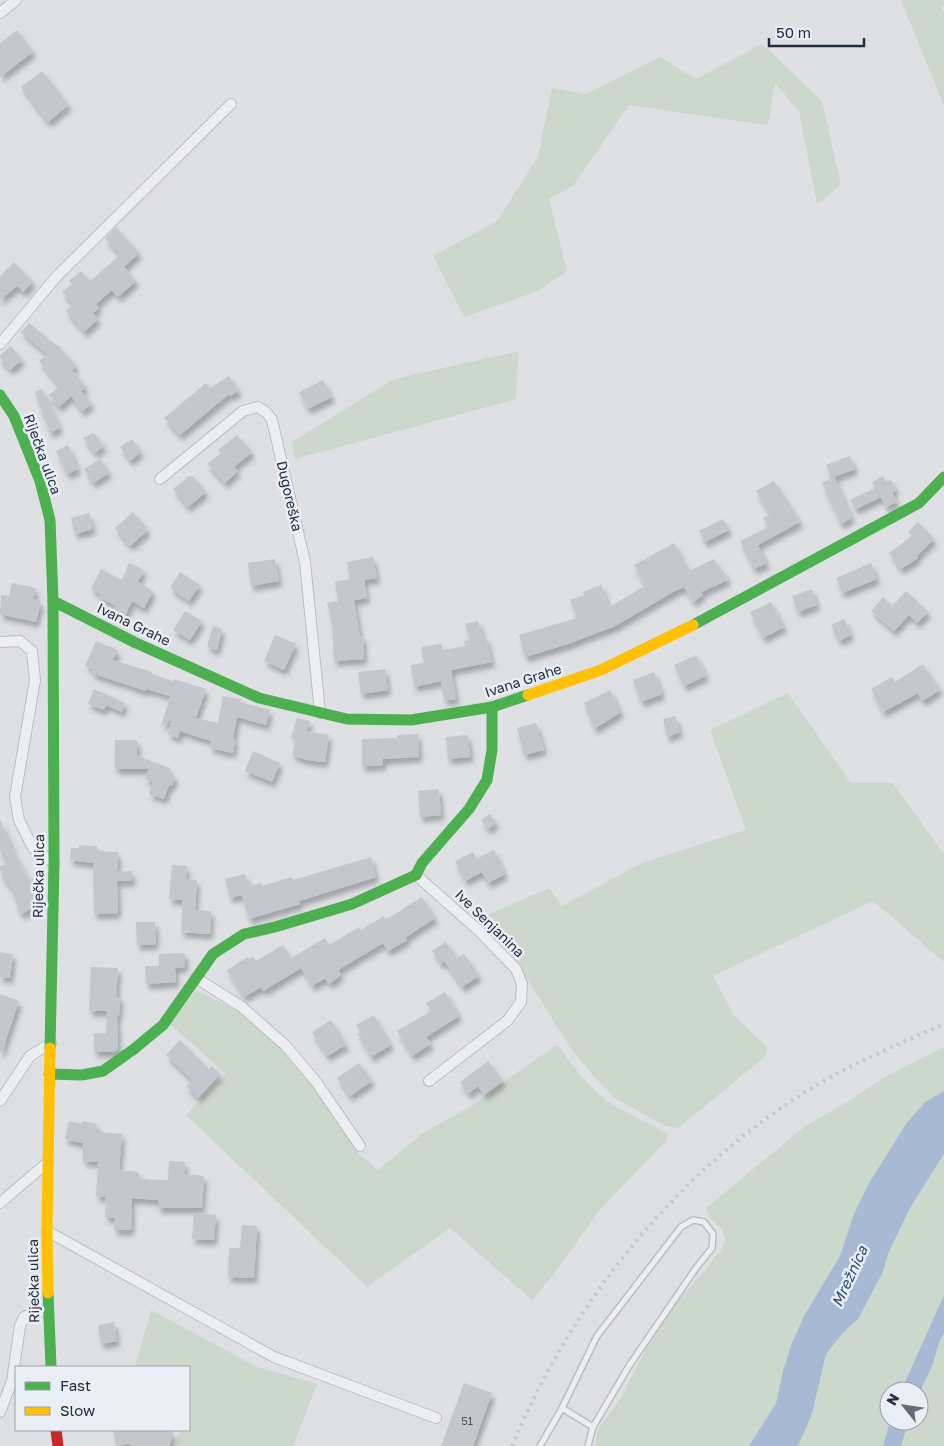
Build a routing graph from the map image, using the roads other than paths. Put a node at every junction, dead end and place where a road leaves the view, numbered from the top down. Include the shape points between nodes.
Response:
1 (16, 0) edge
2 (0, 13) edge
3 (231, 104) dead end
4 (0, 344) edge
5 (0, 395) edge
6 (944, 477) edge
7 (160, 479) dead end
8 (53, 601) junction
9 (0, 642) edge
10 (492, 707) junction
11 (320, 713) junction
12 (54, 863) junction
13 (416, 875) junction
14 (196, 978) junction
15 (51, 1043) junction
16 (49, 1074) junction
17 (429, 1081) dead end
18 (0, 1101) edge
19 (360, 1146) dead end
20 (48, 1162) junction
21 (0, 1203) edge
22 (47, 1231) junction
23 (48, 1310) junction
24 (52, 1366) edge
25 (562, 1408) junction
26 (0, 1412) edge
27 (436, 1418) dead end
28 (593, 1428) junction
29 (56, 1431) edge
30 (58, 1445) edge
31 (540, 1446) edge
32 (588, 1446) edge

1 - 2 street
3 - 4 street via 57,276
5 - 8 street, Riječka ulica via 14,416 40,481 50,520
6 - 10 street, Ivana Grahe via 919,503 708,617 601,670
7 - 11 street, Dugoreška via 243,412 258,407 272,420 305,562
8 - 11 street, Ivana Grahe via 136,643 259,698
8 - 12 street, Riječka ulica
9 - 12 street via 20,641 32,652 35,680 15,797 19,820 33,848
10 - 11 street, Ivana Grahe via 411,720 347,719
10 - 13 street via 492,750 486,780 469,809 422,863
12 - 15 street, Riječka ulica
13 - 14 street via 352,904 244,934 212,954
13 - 17 street, Ive Senjanina via 478,930 516,970 522,984 521,1002 507,1020
14 - 16 street via 162,1024 103,1071 82,1075
14 - 19 street via 242,1006 286,1046
15 - 16 street, Riječka ulica
15 - 18 street via 30,1056
16 - 20 street, Riječka ulica
20 - 21 street
20 - 22 street, Riječka ulica
22 - 23 street, Riječka ulica
22 - 27 street via 274,1357
23 - 24 street, Riječka ulica
23 - 26 street via 24,1317 12,1381
25 - 28 lane
25 - 28 lane via 597,1336 681,1227 693,1220 704,1222 713,1234 712,1248 629,1366
25 - 31 lane
28 - 32 lane
29 - 30 street

